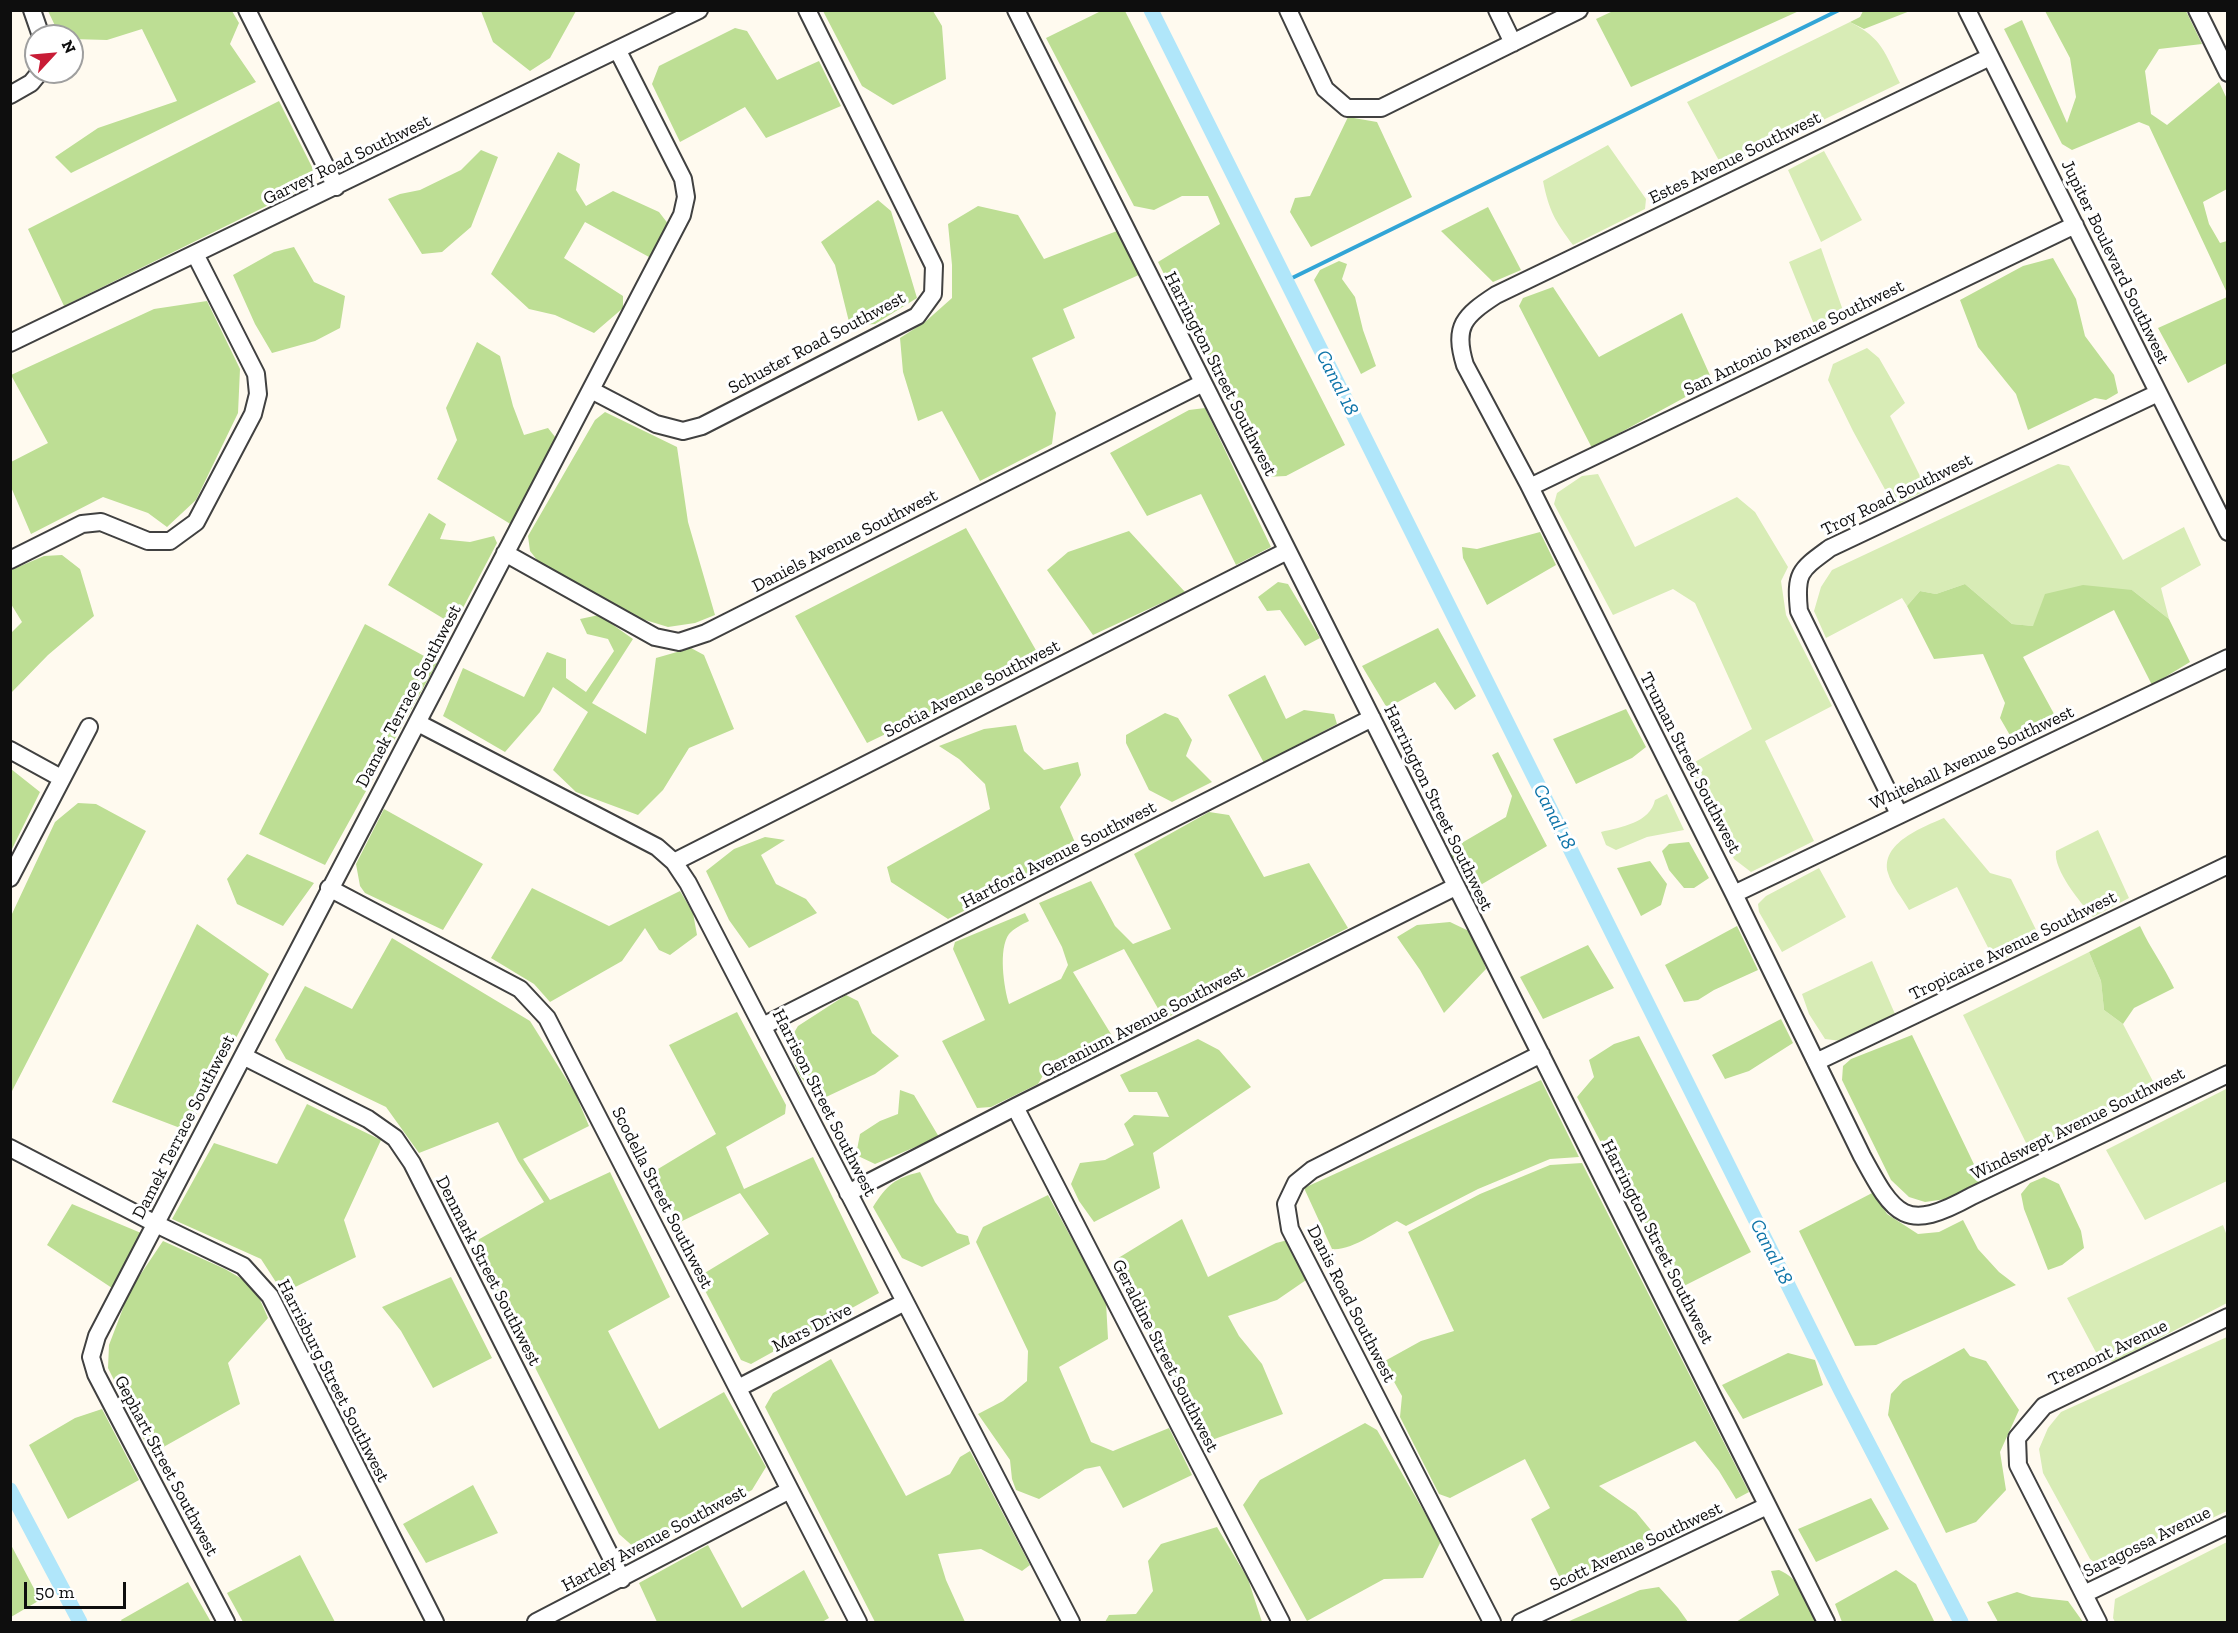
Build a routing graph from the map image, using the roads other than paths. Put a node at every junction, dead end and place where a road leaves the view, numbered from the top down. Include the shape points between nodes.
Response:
1 (699, 10) edge
2 (807, 10) edge
3 (1016, 10) edge
4 (1288, 10) edge
5 (1497, 10) edge
6 (1579, 10) edge
7 (1967, 10) edge
8 (2197, 10) edge
9 (251, 12) edge
10 (1513, 43) junction
11 (618, 51) junction
12 (1990, 57) junction
13 (2228, 73) edge
14 (29, 84) edge
15 (10, 95) edge
16 (336, 187) junction
17 (2075, 225) junction
18 (195, 254) junction
19 (1496, 295) joint
20 (10, 344) edge
21 (1203, 383) junction
22 (591, 390) junction
23 (2158, 393) junction
24 (1530, 487) junction
25 (2228, 532) edge
26 (1287, 551) junction
27 (505, 553) junction
28 (10, 560) edge
29 (2228, 658) edge
30 (1372, 718) junction
31 (418, 723) junction
32 (89, 727) dead end
33 (10, 750) edge
34 (61, 778) junction
35 (1899, 814) junction
36 (674, 862) junction
37 (2228, 865) edge
38 (10, 878) edge
39 (1455, 887) junction
40 (330, 888) junction
41 (1734, 894) junction
42 (763, 1026) junction
43 (1541, 1054) junction
44 (243, 1056) junction
45 (1816, 1062) junction
46 (2228, 1074) edge
47 (1015, 1107) junction
48 (10, 1148) edge
49 (848, 1193) junction
50 (1946, 1211) joint
51 (156, 1224) junction
52 (905, 1302) junction
53 (2228, 1317) edge
54 (91, 1357) joint
55 (738, 1388) junction
56 (790, 1490) junction
57 (1767, 1506) junction
58 (2228, 1525) edge
59 (622, 1579) junction
60 (2084, 1594) junction
61 (226, 1623) edge
62 (435, 1623) edge
63 (536, 1623) edge
64 (858, 1623) edge
65 (1071, 1623) edge
66 (1281, 1623) edge
67 (1492, 1623) edge
68 (1521, 1623) edge
69 (1826, 1623) edge
70 (2098, 1623) edge

1 - 11 street, Garvey Road Southwest
2 - 22 street, Schuster Road Southwest via 934,266 933,294 917,316 702,426 683,430 656,424
3 - 21 street, Harrington Street Southwest
4 - 10 street via 1325,89 1347,108 1381,108
5 - 10 street
6 - 10 street
7 - 12 street, Jupiter Boulevard Southwest
8 - 13 street
9 - 16 street
11 - 16 street, Garvey Road Southwest
11 - 22 street, Damek Terrace Southwest via 683,179 686,197 682,215
12 - 17 street, Jupiter Boulevard Southwest
12 - 19 street, Estes Avenue Southwest
14 - 15 street
16 - 18 street, Garvey Road Southwest
17 - 23 street, Jupiter Boulevard Southwest
17 - 24 street, San Antonio Avenue Southwest
18 - 20 street, Garvey Road Southwest
18 - 28 street via 256,374 258,394 253,414 196,522 170,541 148,541 101,522 82,524
19 - 24 street, Truman Street Southwest via 1461,325 1460,347 1465,365
21 - 26 street, Harrington Street Southwest
21 - 27 street, Daniels Avenue Southwest via 706,633 680,642 655,637
22 - 27 street, Damek Terrace Southwest
23 - 25 street, Jupiter Boulevard Southwest
23 - 35 street, Troy Road Southwest via 1830,548 1806,566 1796,585 1799,611
24 - 41 street, Truman Street Southwest
26 - 30 street, Harrington Street Southwest
26 - 36 street, Scotia Avenue Southwest
27 - 31 street, Damek Terrace Southwest
29 - 35 street, Whitehall Avenue Southwest
30 - 39 street, Harrington Street Southwest
30 - 42 street, Hartford Avenue Southwest
31 - 36 street, Harrison Street Southwest via 657,848
31 - 40 street, Damek Terrace Southwest
32 - 34 street
33 - 34 street
34 - 38 street
35 - 41 street, Whitehall Avenue Southwest
36 - 42 street, Harrison Street Southwest
37 - 45 street, Tropicaire Avenue Southwest
39 - 43 street, Harrington Street Southwest
39 - 47 street, Geranium Avenue Southwest
40 - 44 street, Damek Terrace Southwest
40 - 55 street, Scodella Street Southwest via 520,989 548,1018
41 - 45 street, Truman Street Southwest
42 - 49 street, Harrison Street Southwest
43 - 57 street, Harrington Street Southwest
43 - 67 street, Danis Road Southwest via 1312,1170 1296,1183 1286,1204 1290,1228
44 - 51 street, Damek Terrace Southwest
44 - 59 street, Denmark Street Southwest via 368,1119 395,1138 412,1164
45 - 50 street, Truman Street Southwest via 1884,1196 1900,1211 1920,1217
46 - 50 street, Windswept Avenue Southwest
47 - 49 street, Geranium Avenue Southwest
47 - 66 street, Geraldine Street Southwest
48 - 51 street, Harrisburg Street Southwest
49 - 52 street, Harrison Street Southwest
51 - 54 street, Damek Terrace Southwest via 96,1336
51 - 62 street, Harrisburg Street Southwest via 243,1266 270,1296
52 - 55 street, Mars Drive
52 - 65 street, Harrison Street Southwest
53 - 60 street, Tremont Avenue via 2044,1406 2017,1438 2018,1465
54 - 61 street, Gephart Street Southwest via 96,1374
55 - 56 street, Scodella Street Southwest
56 - 59 street, Hartley Avenue Southwest
56 - 64 street, Scodella Street Southwest
57 - 68 street, Scott Avenue Southwest
57 - 69 street, Harrington Street Southwest
58 - 60 street, Saragossa Avenue
59 - 63 street, Hartley Avenue Southwest
60 - 70 street

